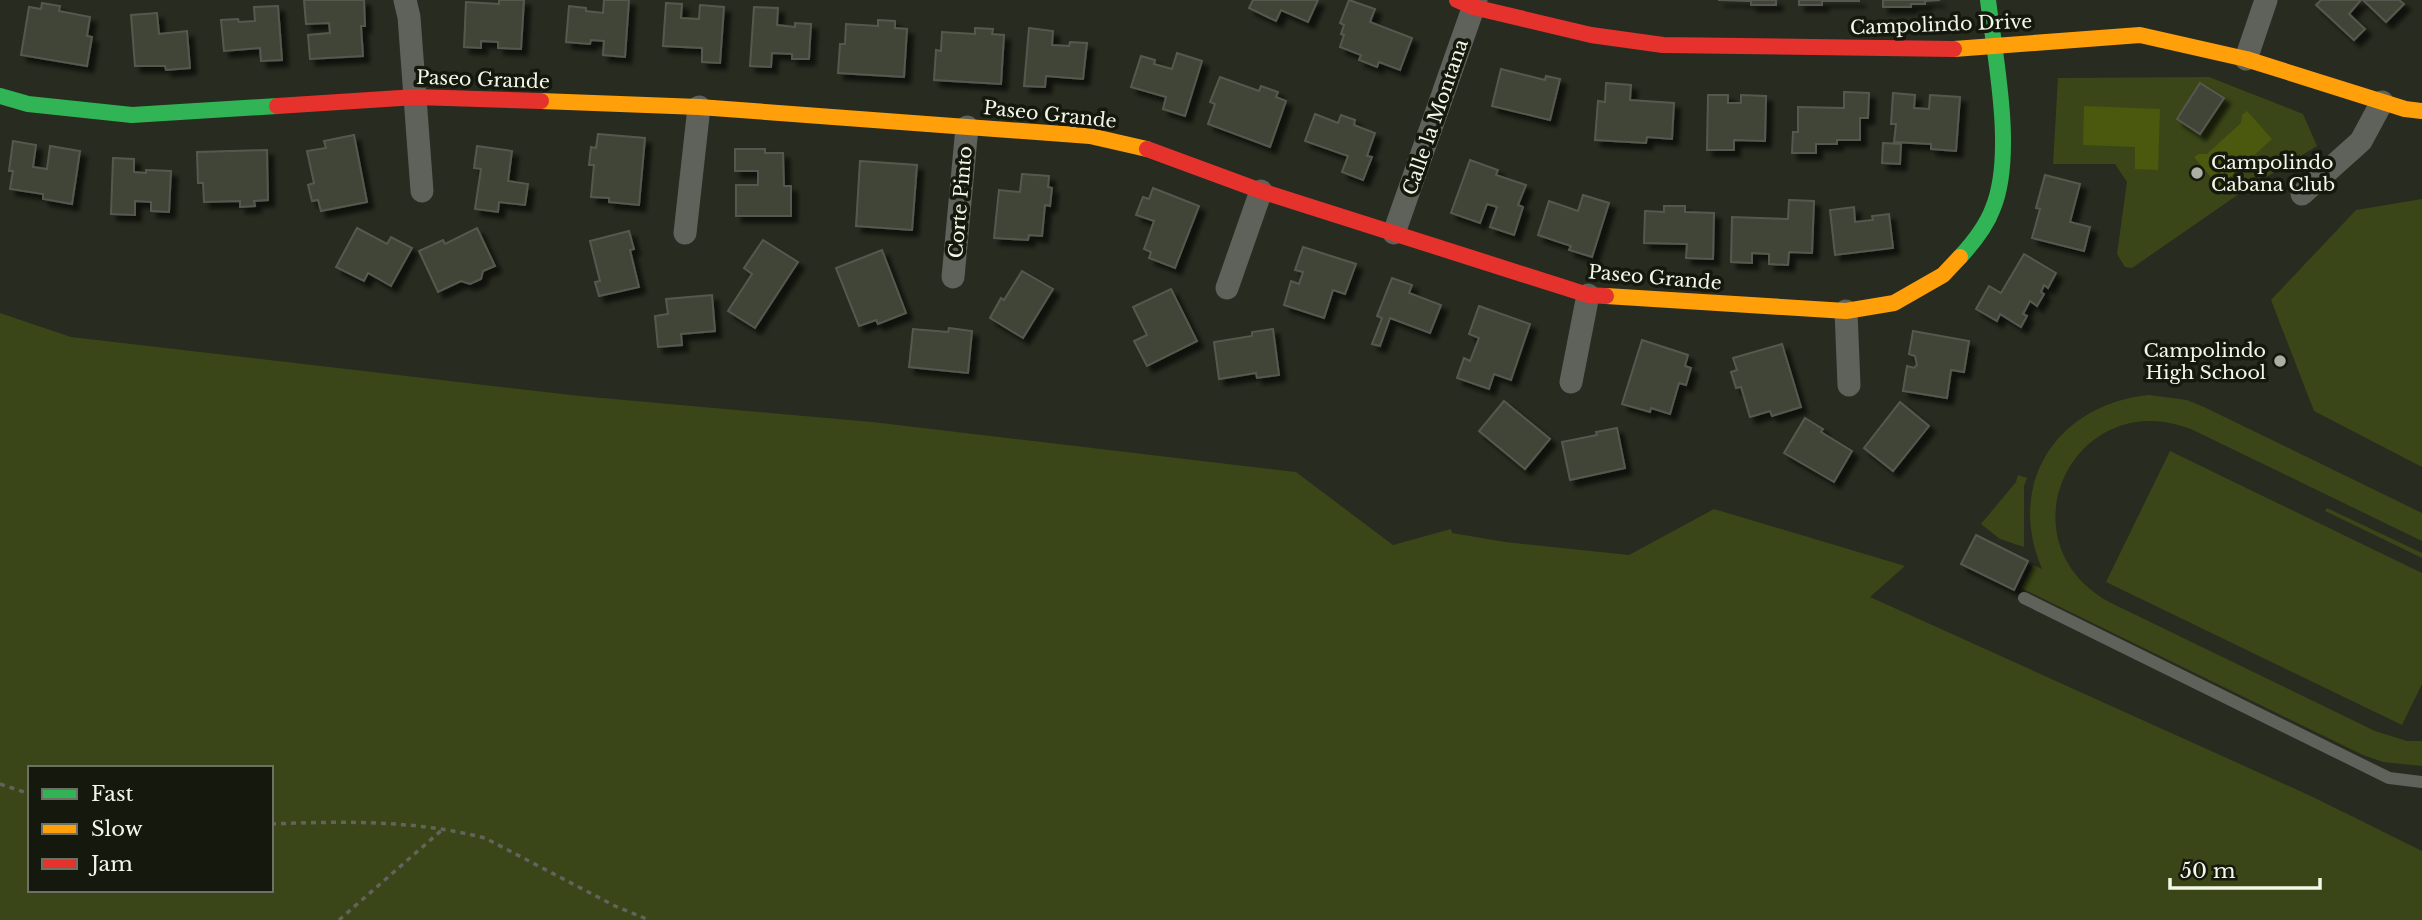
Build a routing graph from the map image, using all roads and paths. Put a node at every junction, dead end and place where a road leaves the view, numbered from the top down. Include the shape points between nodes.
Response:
1 (405, 0) edge
2 (1988, 0) edge
3 (2266, 0) edge
4 (1469, 2) edge
5 (1993, 46) junction
6 (2246, 59) junction
7 (0, 96) edge
8 (416, 97) junction
9 (2382, 102) junction
10 (699, 107) junction
11 (2422, 111) edge
12 (967, 127) junction
13 (422, 191) dead end
14 (1261, 191) junction
15 (2302, 194) dead end
16 (685, 233) dead end
17 (1394, 233) junction
18 (953, 277) dead end
19 (1227, 288) dead end
20 (1588, 295) junction
21 (1846, 311) junction
22 (1571, 382) dead end
23 (1849, 385) dead end
24 (2024, 598) dead end
25 (2422, 782) edge
26 (0, 784) edge
27 (28, 793) edge
28 (273, 824) edge
29 (444, 828) junction
30 (339, 920) edge
31 (649, 920) edge

1 - 8 street
2 - 5 street, Paseo Grande
3 - 6 street
4 - 5 street, Campolindo Drive via 1591,36 1663,45 1906,50
4 - 17 street, Calle la Montana
5 - 6 street, Campolindo Drive via 2140,35
5 - 21 street, Paseo Grande via 2004,139 1994,206 1978,238 1943,275 1894,303
6 - 9 street, Campolindo Drive
7 - 8 street, Paseo Grande via 29,104 132,115
8 - 10 street, Paseo Grande
8 - 13 street
9 - 11 street, Campolindo Drive
9 - 15 street via 2361,141
10 - 12 street, Paseo Grande
10 - 16 street
12 - 14 street, Paseo Grande via 1090,136 1151,150
12 - 18 street, Corte Pinto
14 - 17 street, Paseo Grande
14 - 19 street
17 - 20 street, Paseo Grande
20 - 21 street, Paseo Grande
20 - 22 street
21 - 23 street
24 - 25 lane via 2389,778
26 - 27 path
28 - 29 path
29 - 30 path
29 - 31 path via 485,838

